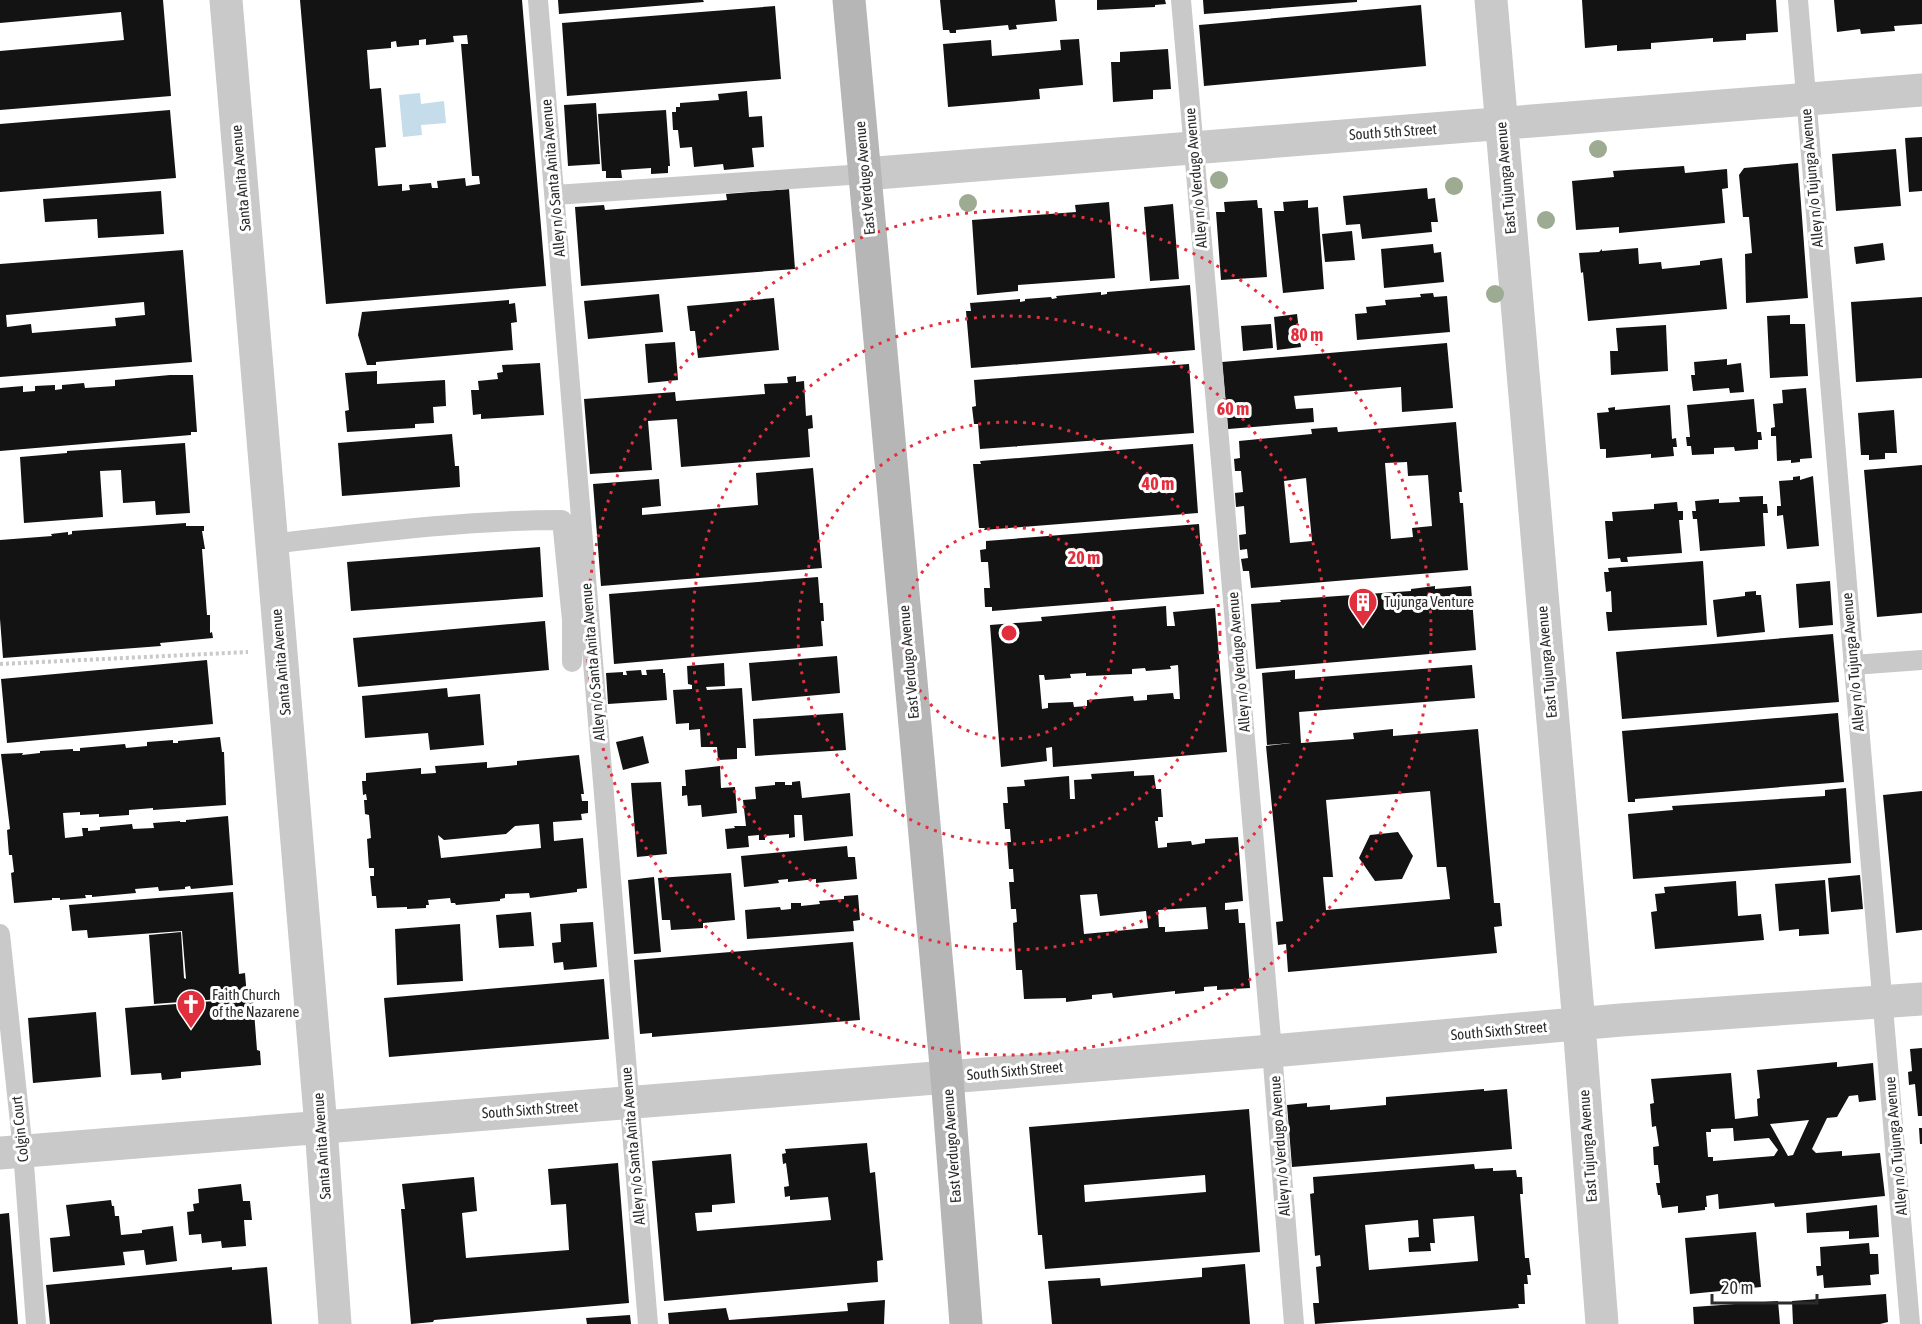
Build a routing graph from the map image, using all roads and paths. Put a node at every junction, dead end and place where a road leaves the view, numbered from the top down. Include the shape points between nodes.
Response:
1 (226, 0) edge
2 (538, 0) edge
3 (849, 0) edge
4 (1181, 0) edge
5 (1491, 0) edge
6 (1798, 0) edge
7 (1922, 90) edge
8 (1806, 100) junction
9 (1501, 123) junction
10 (1194, 147) junction
11 (864, 174) junction
12 (555, 195) junction
13 (271, 544) junction
14 (249, 652) dead end
15 (1922, 660) edge
16 (572, 662) dead end
17 (0, 664) edge
18 (1853, 665) junction
19 (0, 934) edge
20 (1922, 999) edge
21 (1884, 1003) junction
22 (1579, 1024) junction
23 (1272, 1051) junction
24 (947, 1077) junction
25 (630, 1102) junction
26 (321, 1127) junction
27 (11, 1152) edge
28 (36, 1324) edge
29 (335, 1324) edge
30 (648, 1324) edge
31 (966, 1324) edge
32 (1294, 1324) edge
33 (1602, 1324) edge
34 (1910, 1324) edge

1 - 13 street, Santa Anita Avenue
2 - 12 lane, Alley n/o Santa Anita Avenue
3 - 11 street, East Verdugo Avenue
4 - 10 lane, Alley n/o Verdugo Avenue
5 - 9 street, East Tujunga Avenue
6 - 8 lane, Alley n/o Tujunga Avenue
7 - 8 street, South 5th Street
8 - 9 street, South 5th Street
8 - 18 lane, Alley n/o Tujunga Avenue
9 - 10 street, South 5th Street
9 - 22 street, East Tujunga Avenue
10 - 11 street, South 5th Street
10 - 23 lane, Alley n/o Verdugo Avenue
11 - 12 lane
11 - 24 street, East Verdugo Avenue
12 - 25 lane, Alley n/o Santa Anita Avenue
13 - 16 lane via 509,520 562,520
13 - 26 street, Santa Anita Avenue
14 - 17 path
15 - 18 lane
18 - 21 lane, Alley n/o Tujunga Avenue
19 - 27 lane, Colgin Court
20 - 21 street, South Sixth Street
21 - 22 street, South Sixth Street
21 - 34 lane, Alley n/o Tujunga Avenue
22 - 23 street, South Sixth Street
22 - 33 street, East Tujunga Avenue
23 - 24 street, South Sixth Street
23 - 32 lane, Alley n/o Verdugo Avenue
24 - 25 street, South Sixth Street
24 - 31 street, East Verdugo Avenue
25 - 26 street, South Sixth Street
25 - 30 lane, Alley n/o Santa Anita Avenue
26 - 27 street, South Sixth Street
26 - 29 street, Santa Anita Avenue
27 - 28 lane, Colgin Court

